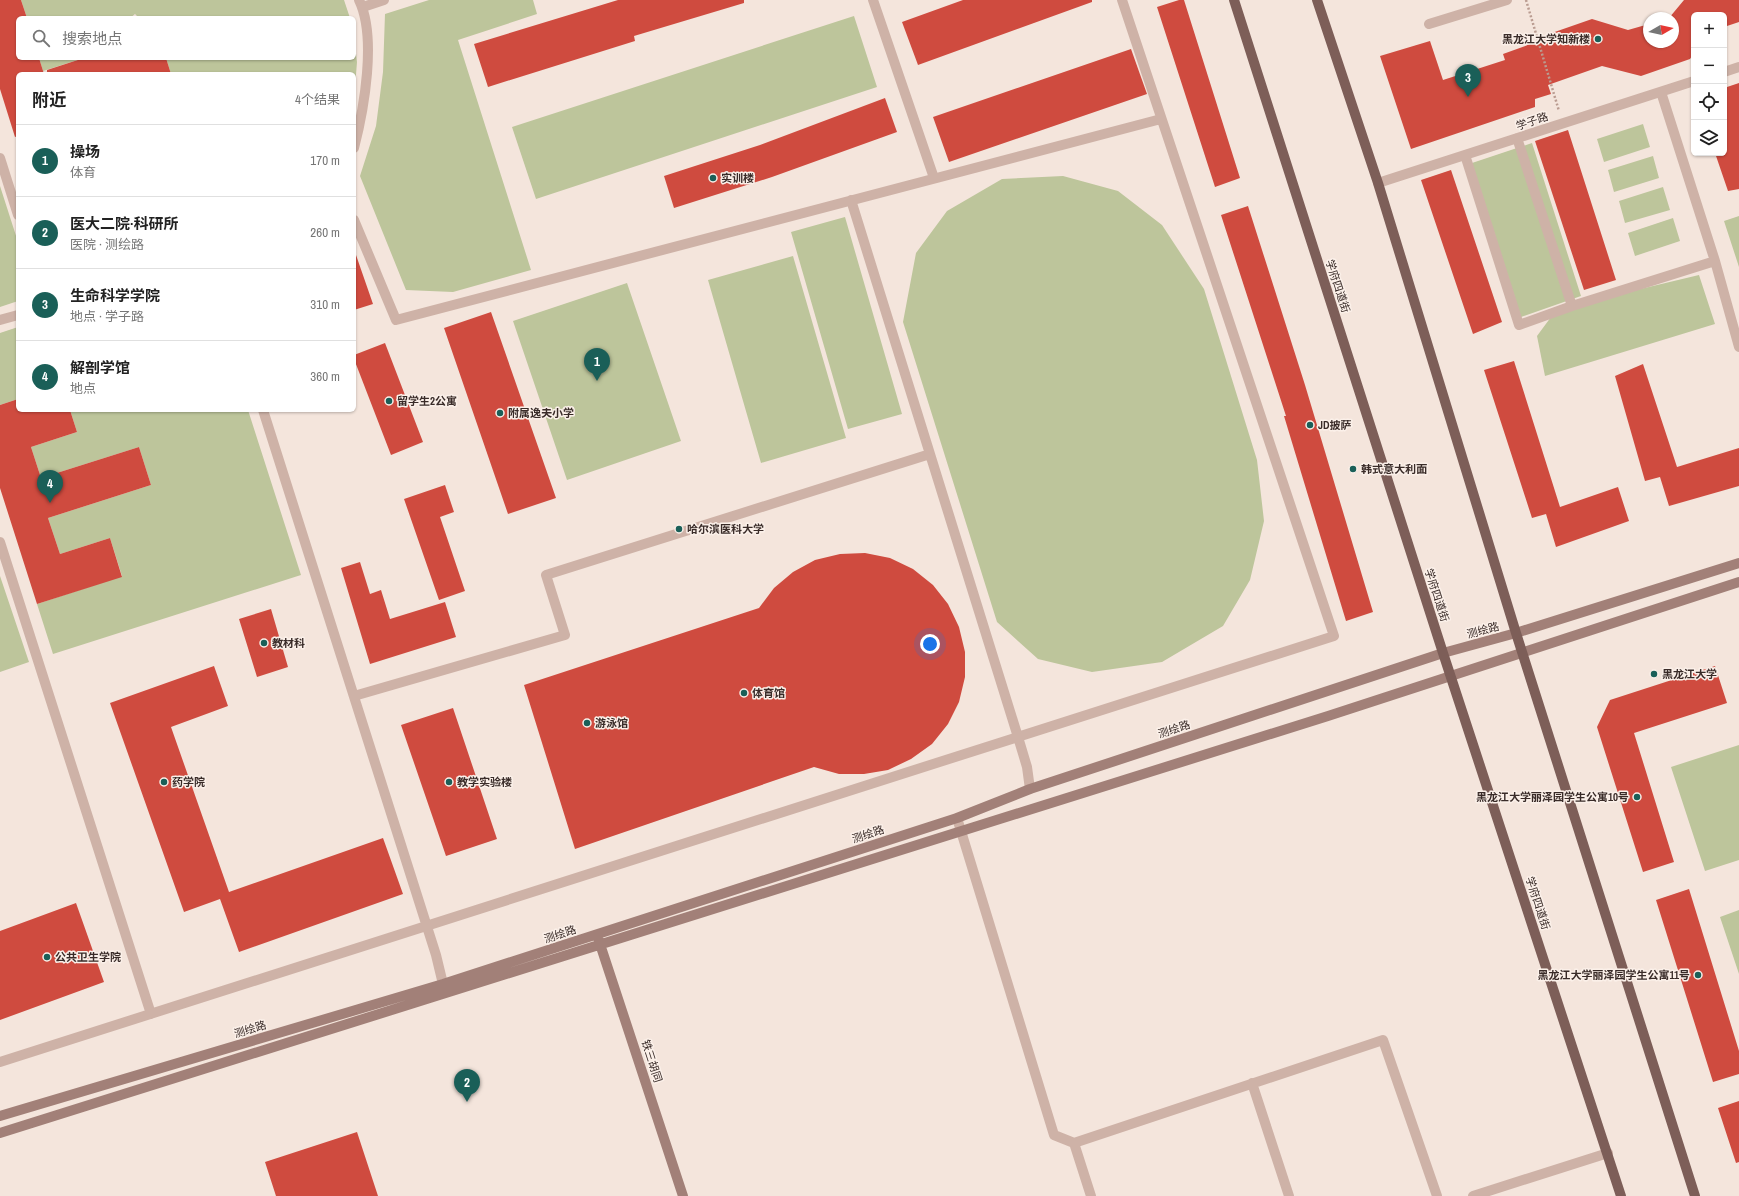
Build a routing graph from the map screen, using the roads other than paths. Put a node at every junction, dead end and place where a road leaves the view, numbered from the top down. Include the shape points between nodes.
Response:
1 (384, 0) edge
2 (873, 0) edge
3 (1122, 0) edge
4 (1234, 0) edge
5 (1317, 0) edge
6 (1507, 0) edge
7 (361, 3) edge
8 (1429, 24) dead end
9 (1739, 67) edge
10 (1727, 71) edge
11 (1691, 82) edge
12 (1661, 92) junction
13 (1161, 119) junction
14 (1517, 138) junction
15 (356, 140) edge
16 (1465, 155) junction
17 (0, 158) edge
18 (934, 178) junction
19 (1378, 183) junction
20 (851, 200) junction
21 (16, 209) edge
22 (356, 225) edge
23 (1714, 261) junction
24 (1572, 306) junction
25 (16, 316) edge
26 (0, 320) edge
27 (1739, 347) edge
28 (264, 412) edge
29 (930, 454) junction
30 (0, 542) edge
31 (1739, 564) edge
32 (1739, 582) edge
33 (1516, 633) junction
34 (1442, 653) junction
35 (1523, 653) junction
36 (1450, 676) junction
37 (354, 696) junction
38 (1018, 737) junction
39 (1030, 789) junction
40 (957, 818) junction
41 (961, 831) junction
42 (426, 926) junction
43 (597, 934) junction
44 (600, 945) junction
45 (443, 984) junction
46 (151, 1014) junction
47 (0, 1062) edge
48 (1252, 1083) junction
49 (0, 1116) edge
50 (0, 1133) edge
51 (1074, 1143) junction
52 (1608, 1154) junction
53 (683, 1196) edge
54 (1091, 1196) edge
55 (1289, 1196) edge
56 (1438, 1196) edge
57 (1473, 1196) edge
58 (1621, 1196) edge
59 (1695, 1196) edge

1 - 7 street
2 - 18 street
3 - 13 street
4 - 34 main road, 学府四道街
5 - 19 main road
6 - 8 street
7 - 15 street via 367,40 367,75 363,114
9 - 10 street
11 - 12 street, 学子路
12 - 14 street, 学子路
12 - 23 street
13 - 18 street
13 - 38 street via 1334,636
14 - 16 street, 学子路
14 - 24 street
16 - 19 street, 学子路
16 - 24 street via 1519,325
17 - 21 street
18 - 20 street
19 - 33 main road
20 - 22 street via 396,320
20 - 29 street
23 - 24 street
23 - 27 street
25 - 26 street
28 - 37 street
29 - 37 street via 546,574 566,635
29 - 38 street
30 - 46 street
31 - 33 main road, 测绘路
32 - 35 main road, 测绘路
33 - 34 main road, 测绘路
33 - 35 main road
34 - 36 main road, 学府四道街
34 - 39 main road, 测绘路
35 - 36 main road, 测绘路
35 - 59 main road
36 - 41 main road, 测绘路
36 - 52 main road, 学府四道街
37 - 42 street
38 - 39 street
38 - 42 street
39 - 40 main road, 测绘路
40 - 41 street
40 - 43 main road, 测绘路
41 - 44 main road, 测绘路
41 - 51 street via 1054,1136
42 - 45 street
42 - 46 street
43 - 44 main road, 铁三胡同
43 - 45 main road, 测绘路
44 - 50 main road, 测绘路
44 - 53 main road, 铁三胡同
45 - 49 main road, 测绘路
46 - 47 street
48 - 51 street
48 - 55 street
48 - 56 street via 1383,1040
51 - 54 street
52 - 57 street
52 - 58 main road, 学府四道街

